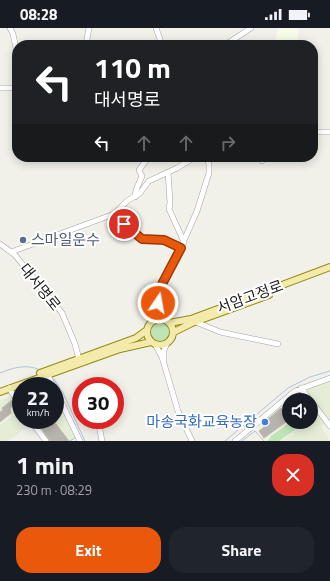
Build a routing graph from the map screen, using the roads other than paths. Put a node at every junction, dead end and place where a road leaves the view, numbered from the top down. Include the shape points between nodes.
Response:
1 (10, 28) edge
2 (89, 28) edge
3 (156, 28) edge
4 (251, 28) edge
5 (15, 40) edge
6 (87, 40) edge
7 (160, 40) edge
8 (233, 40) edge
9 (0, 88) edge
10 (12, 88) edge
11 (318, 132) edge
12 (330, 132) edge
13 (145, 162) edge
14 (186, 162) edge
15 (208, 162) edge
16 (168, 172) junction
17 (135, 196) junction
18 (114, 214) junction
19 (184, 242) junction
20 (0, 244) edge
21 (181, 248) junction
22 (11, 252) junction
23 (330, 267) edge
24 (330, 272) edge
25 (158, 303) junction
26 (166, 321) junction
27 (153, 322) junction
28 (196, 322) junction
29 (147, 330) junction
30 (174, 332) junction
31 (153, 343) junction
32 (167, 344) junction
33 (278, 344) dead end
34 (79, 359) junction
35 (164, 364) junction
36 (48, 375) joint
37 (330, 378) edge
38 (0, 387) edge
39 (9, 388) junction
40 (301, 388) junction
41 (0, 392) edge
42 (12, 393) edge
43 (305, 393) edge
44 (64, 408) edge
45 (318, 410) edge
46 (330, 426) edge
47 (37, 429) edge
48 (100, 429) edge
49 (46, 441) edge
50 (80, 441) edge
51 (102, 441) edge
52 (192, 441) edge
53 (235, 441) edge

1 - 5 street
2 - 6 street
3 - 7 street
4 - 8 street
9 - 10 street
11 - 12 street
13 - 17 street via 139,170 142,176
14 - 16 street
15 - 19 street via 209,173
16 - 17 street via 150,181
16 - 19 street via 169,209
17 - 18 street
18 - 21 street via 142,239 164,240
18 - 22 street
19 - 21 street
20 - 22 street, 대서명로
21 - 25 street via 161,286
22 - 34 street, 대서명로 via 62,313
23 - 26 main road, 서암고정로 via 191,318
24 - 28 main road, 서암고정로
25 - 26 street
25 - 27 street
26 - 27 main road
26 - 30 main road
27 - 29 main road
28 - 30 main road, 서암고정로
28 - 33 street via 220,332
29 - 31 main road
29 - 34 main road via 136,338
30 - 32 main road
31 - 32 main road
31 - 35 street via 159,350
31 - 36 main road via 120,349
32 - 35 street via 164,350
34 - 38 main road
35 - 52 street via 178,411
36 - 39 main road
37 - 40 street
39 - 41 main road
39 - 42 street
40 - 43 street
40 - 53 street via 284,399
44 - 50 street
45 - 46 street
47 - 49 street
48 - 51 street

